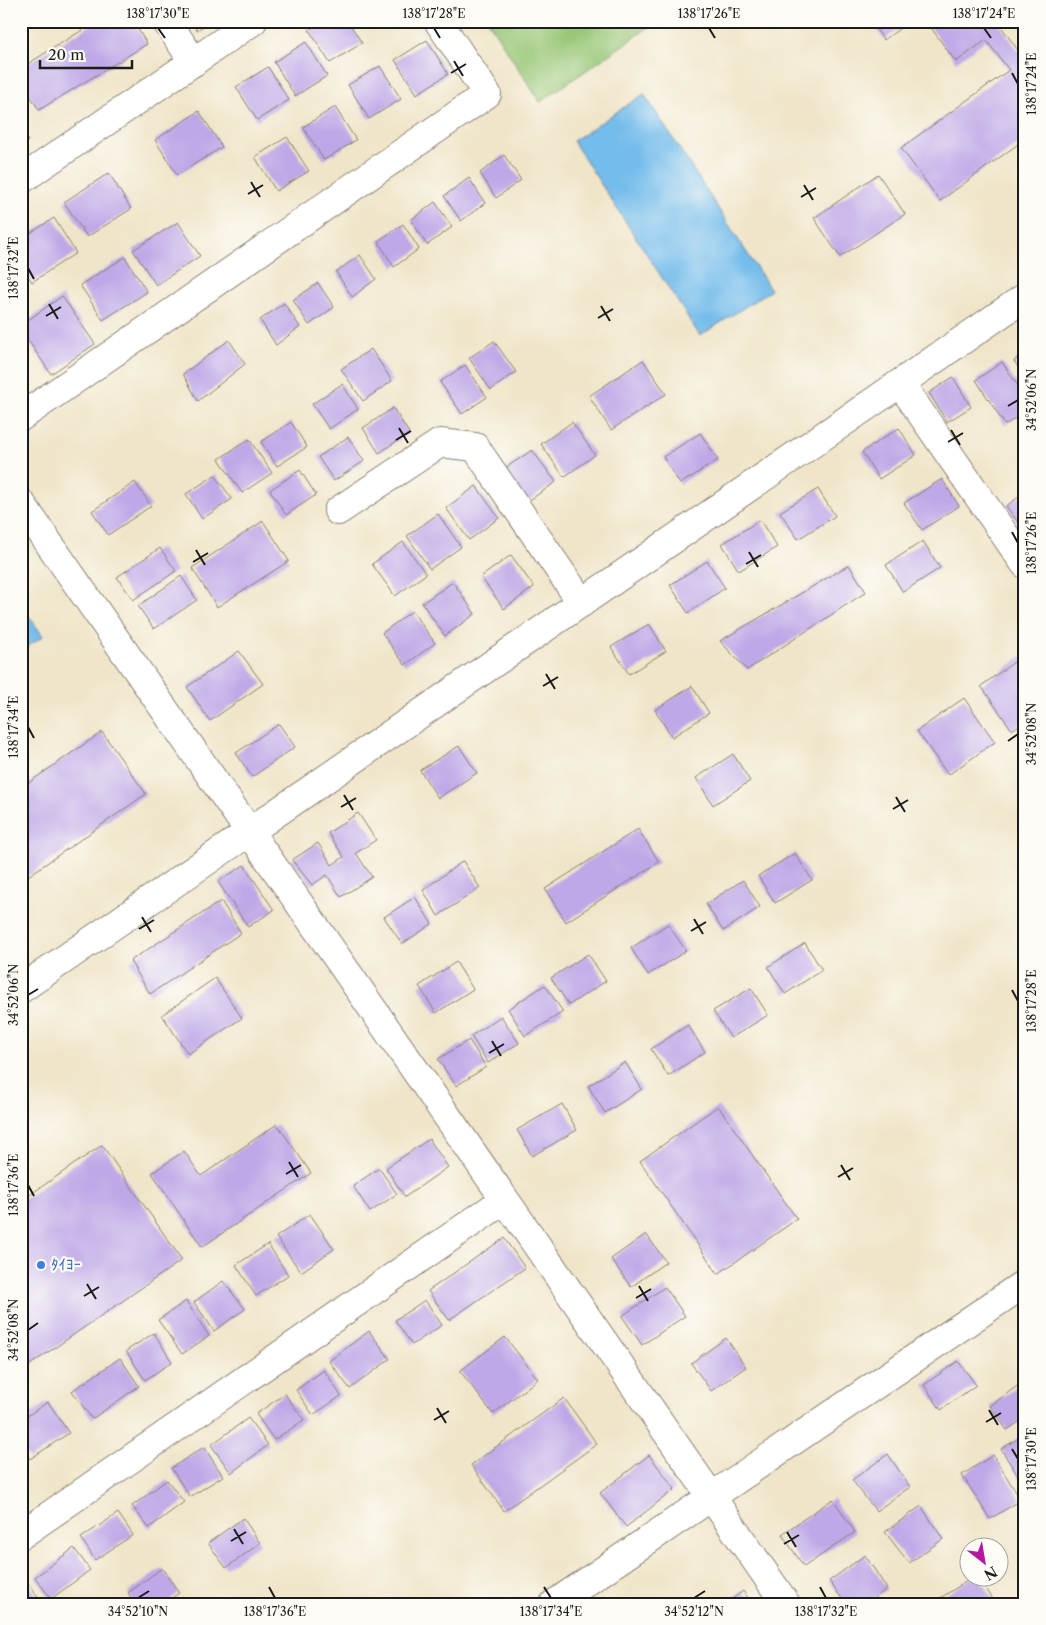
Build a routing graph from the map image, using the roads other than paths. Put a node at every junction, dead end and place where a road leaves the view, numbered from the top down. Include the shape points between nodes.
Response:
1 (166, 21) edge
2 (253, 21) edge
3 (438, 21) edge
4 (194, 62) junction
5 (21, 180) edge
6 (1025, 297) edge
7 (900, 383) junction
8 (21, 417) edge
9 (21, 503) edge
10 (338, 511) dead end
11 (1025, 564) edge
12 (582, 603) junction
13 (249, 833) junction
14 (21, 989) edge
15 (504, 1200) junction
16 (1025, 1283) edge
17 (712, 1496) junction
18 (21, 1535) edge
19 (554, 1604) edge
20 (786, 1604) edge

1 - 4 street
2 - 4 street
3 - 8 street via 488,94
4 - 5 street
6 - 7 street
7 - 11 street
7 - 12 street
9 - 13 street
10 - 12 street via 440,443 475,446
12 - 13 street
13 - 14 street
13 - 15 street
15 - 17 street
15 - 18 street
16 - 17 street
17 - 19 street
17 - 20 street

